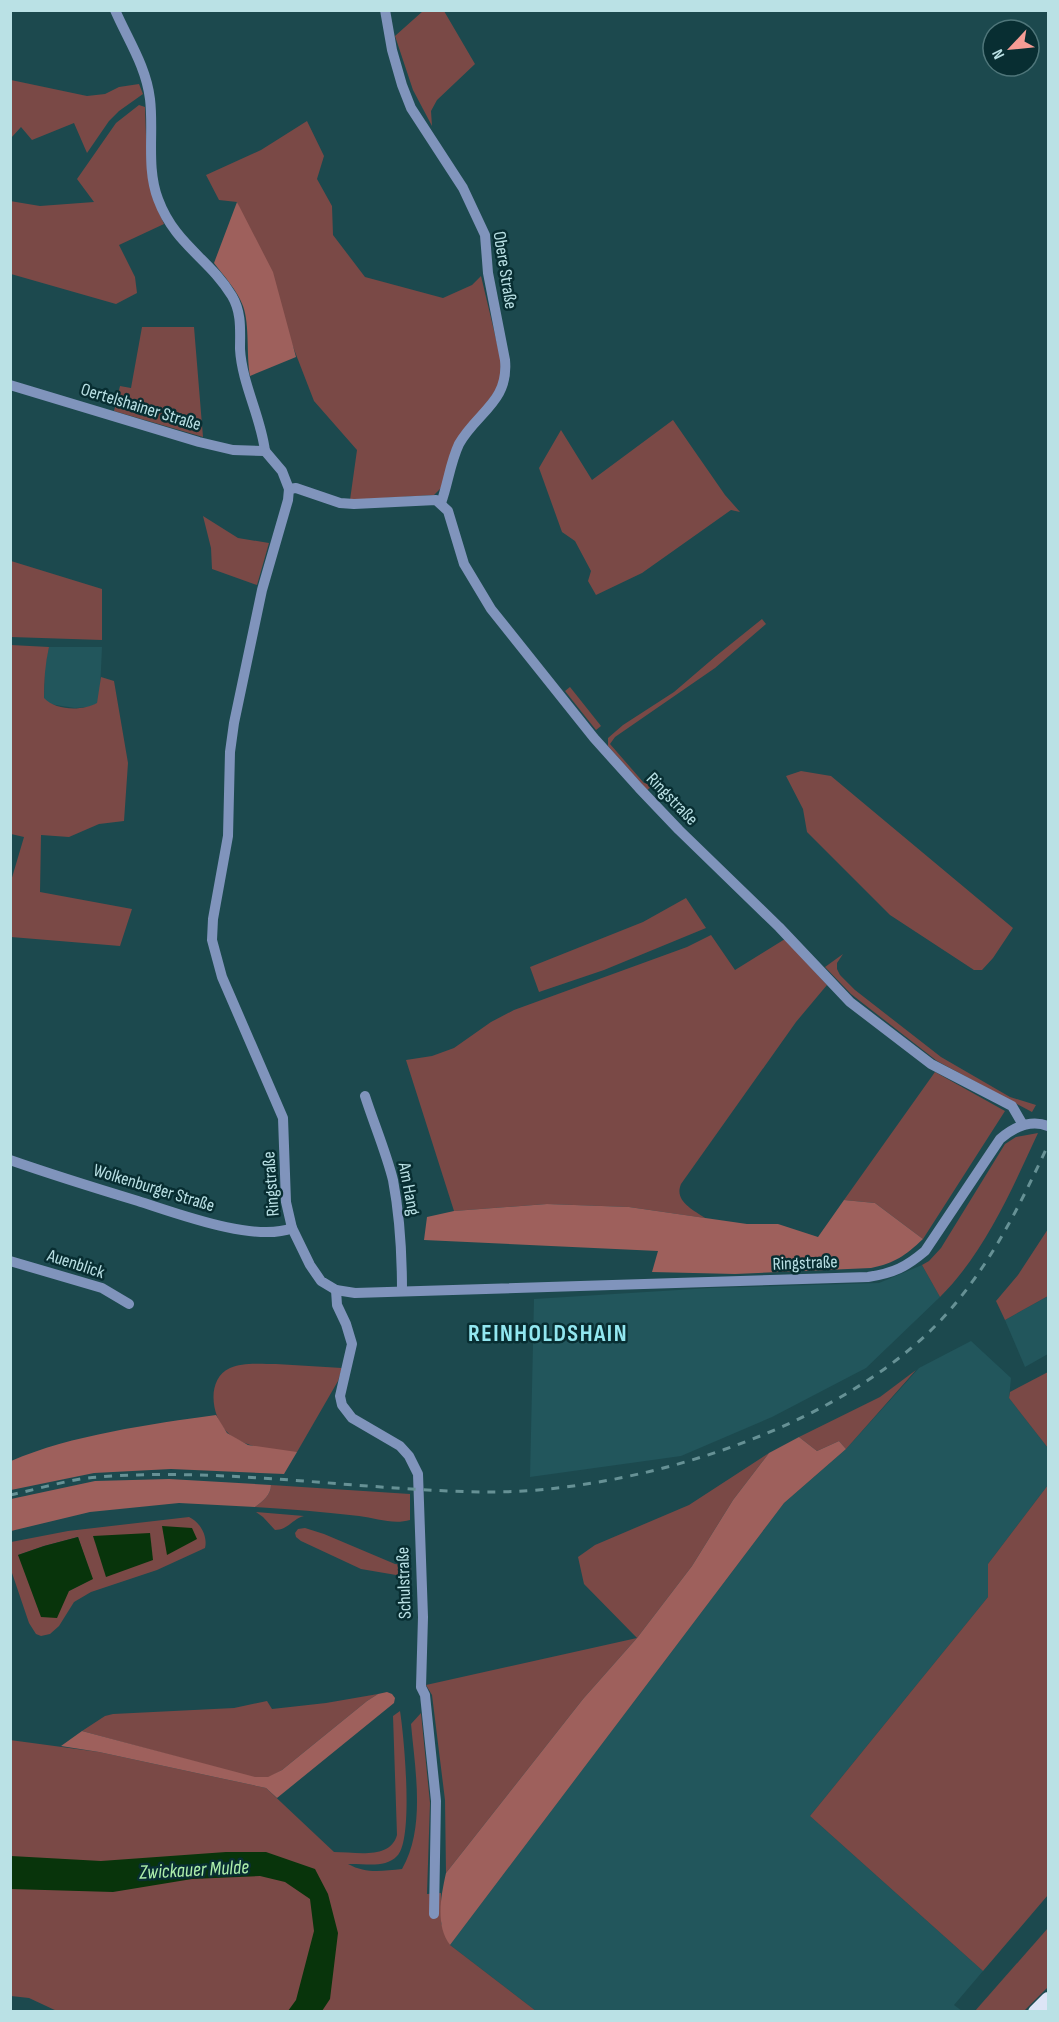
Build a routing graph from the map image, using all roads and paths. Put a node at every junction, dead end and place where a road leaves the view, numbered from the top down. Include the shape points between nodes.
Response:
1 (114, 10) edge
2 (385, 10) edge
3 (10, 385) edge
4 (265, 452) junction
5 (289, 489) junction
6 (441, 503) junction
7 (365, 1096) dead end
8 (1023, 1125) junction
9 (1048, 1126) edge
10 (10, 1160) edge
11 (291, 1228) junction
12 (10, 1261) edge
13 (336, 1290) junction
14 (402, 1291) junction
15 (129, 1304) dead end
16 (434, 1914) dead end
17 (1048, 1999) edge
18 (1035, 2012) edge

1 - 4 street via 143,68 148,88 151,174 158,201 172,228 215,273 238,308 243,368
2 - 6 street, Obere Straße via 394,59 411,108 463,188 485,235 488,273 505,360 503,387 459,446
3 - 4 street, Oertelshainer Straße via 199,442
4 - 5 street via 282,471
5 - 6 street via 340,503
5 - 11 street, Ringstraße via 261,590 234,723 228,836 212,929 222,977 283,1118 286,1208
6 - 8 street, Ringstraße via 448,511 464,564 491,609 639,788 850,1002 931,1064 1012,1106
7 - 14 street, Am Hang via 396,1196
8 - 9 street
8 - 14 street, Ringstraße via 1000,1139 926,1251 892,1273 858,1278
10 - 11 street, Wolkenburger Straße via 215,1224 269,1232
11 - 13 street, Ringstraße via 316,1275
12 - 15 street, Auenblick via 102,1288
13 - 14 street, Ringstraße
13 - 16 street, Schulstraße via 337,1305 352,1344 340,1396 342,1405 352,1418 400,1446 418,1474 421,1687 436,1801
17 - 18 main road

